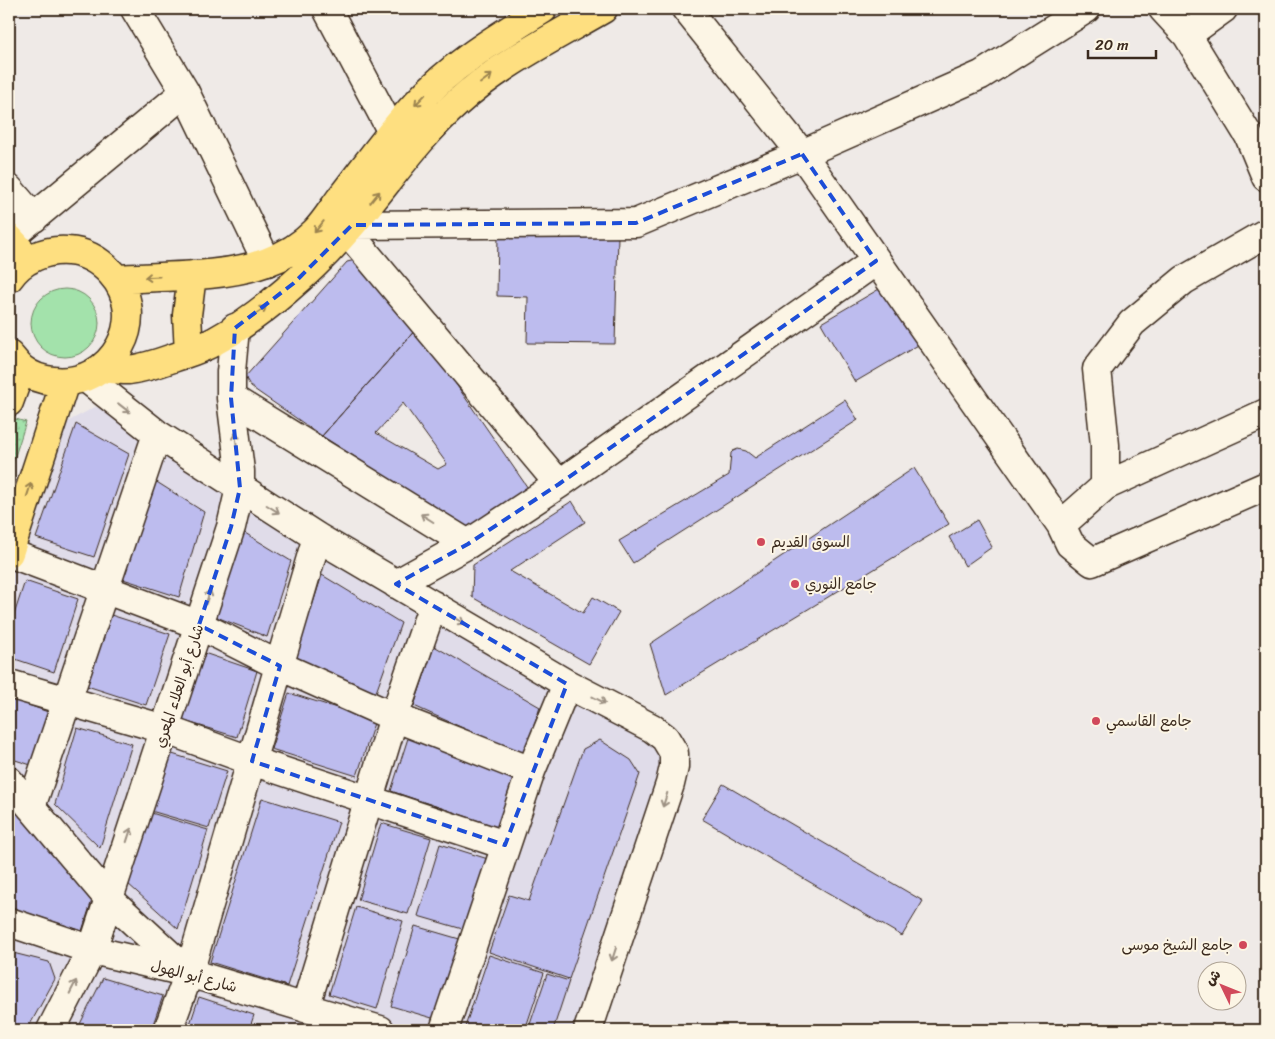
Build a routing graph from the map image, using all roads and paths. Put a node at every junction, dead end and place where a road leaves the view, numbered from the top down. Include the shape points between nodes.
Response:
1 (135, 9) edge
2 (327, 9) edge
3 (543, 9) edge
4 (603, 9) edge
5 (686, 9) edge
6 (1086, 9) edge
7 (1163, 9) edge
8 (1223, 9) edge
9 (1186, 35) junction
10 (185, 92) junction
11 (392, 132) junction
12 (1258, 132) edge
13 (802, 154) junction
14 (1266, 177) edge
15 (9, 189) edge
16 (34, 218) junction
17 (350, 228) junction
18 (1266, 233) edge
19 (9, 238) edge
20 (29, 260) junction
21 (876, 261) junction
22 (267, 262) junction
23 (192, 275) junction
24 (9, 278) edge
25 (116, 279) junction
26 (235, 328) junction
27 (190, 352) junction
28 (15, 362) edge
29 (85, 376) junction
30 (231, 398) junction
31 (9, 402) edge
32 (1266, 413) edge
33 (157, 434) junction
34 (559, 484) junction
35 (1105, 486) junction
36 (1266, 486) edge
37 (240, 488) junction
38 (1060, 525) junction
39 (318, 537) junction
40 (468, 544) junction
41 (9, 553) edge
42 (396, 584) junction
43 (103, 590) junction
44 (432, 605) junction
45 (199, 625) junction
46 (280, 666) junction
47 (9, 684) edge
48 (567, 684) junction
49 (66, 701) junction
50 (394, 717) junction
51 (164, 729) junction
52 (252, 761) junction
53 (531, 771) junction
54 (9, 781) edge
55 (369, 799) junction
56 (31, 807) junction
57 (505, 845) junction
58 (108, 898) junction
59 (9, 922) edge
60 (92, 950) junction
61 (189, 973) junction
62 (312, 1017) edge
63 (51, 1030) edge
64 (168, 1030) edge
65 (380, 1030) edge
66 (444, 1030) edge
67 (588, 1030) edge

1 - 10 street
2 - 11 street
3 -> 11 main road via 461,62 421,98
17 -> 4 main road via 415,147 457,102 516,59
5 - 13 street
6 - 13 street via 981,75
7 - 9 street
8 - 9 street
9 - 12 street
10 - 16 street
10 - 22 street
11 -> 22 main road via 315,232 290,251
12 - 14 street
13 - 17 street via 636,223
13 - 21 street
15 - 16 street
16 - 19 street
26 -> 17 main road via 294,283
17 - 34 street
18 - 35 street via 1184,280 1132,323 1097,369 1105,446
19 - 20 main road
20 - 24 main road
20 - 25 main road via 60,250 76,252 92,257
21 - 34 street
21 - 38 street
22 - 23 main road via 242,269
23 -> 25 main road
23 - 27 main road via 187,315
25 - 29 main road via 126,301 127,326 119,349
26 - 27 main road via 215,342
26 - 30 street, شارع أبو العلاء المعري
27 - 29 main road via 157,364
28 - 29 main road via 42,380
28 - 31 main road
29 -> 33 street
41 -> 29 main road
37 -> 30 street, شارع أبو العلاء المعري
40 -> 30 street
32 - 35 street
33 - 37 street
33 - 43 street
34 - 40 street
35 - 38 street
36 - 38 street via 1092,562 1070,544
37 -> 39 street
45 -> 37 street, شارع أبو العلاء المعري via 231,527
39 - 42 street
39 - 46 street
40 - 42 street
41 - 43 street
42 - 44 street
43 - 45 street
43 - 49 street
44 -> 48 street
44 - 50 street
45 - 46 street
45 - 51 street, شارع أبو العلاء المعري
46 - 50 street
46 - 52 street
47 - 49 street
48 - 53 street
48 -> 67 street via 652,728 665,738 674,753 670,784
49 - 51 street
49 - 56 street
50 - 53 street
50 - 55 street
51 - 52 street
58 -> 51 street, شارع أبو العلاء المعري
52 - 55 street
52 - 61 street
53 - 57 street
54 - 56 street
55 - 57 street
55 - 62 street
56 - 58 street
57 - 66 street
58 - 60 street, شارع أبو العلاء المعري
58 - 61 street
59 - 60 street, شارع أبو الهول
60 - 61 street, شارع أبو الهول
63 -> 60 street, شارع أبو العلاء المعري
61 - 62 street, شارع أبو الهول
61 - 64 street
62 - 65 street, شارع أبو الهول

